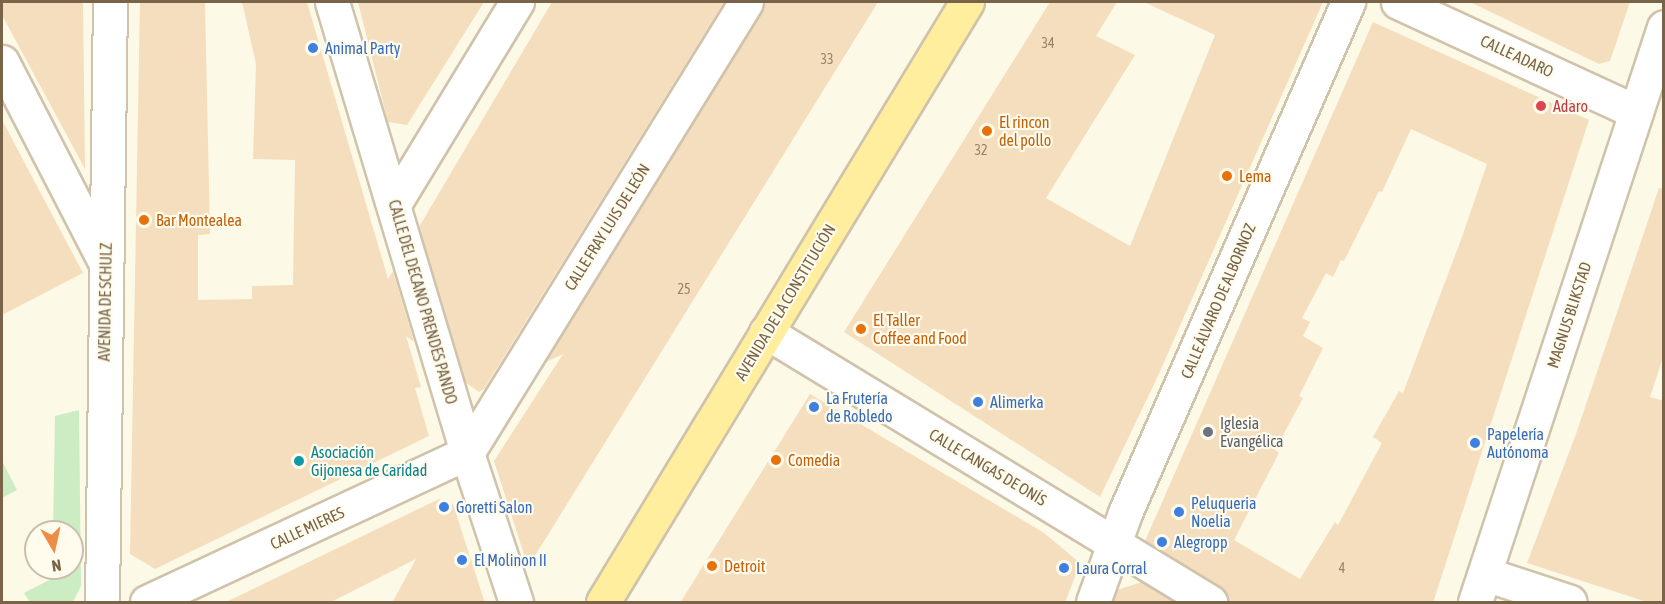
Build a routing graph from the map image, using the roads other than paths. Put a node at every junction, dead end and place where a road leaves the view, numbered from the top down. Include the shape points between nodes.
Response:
1 (110, 2) edge
2 (332, 2) edge
3 (517, 2) edge
4 (746, 2) edge
5 (967, 2) edge
6 (1348, 2) edge
7 (1398, 2) edge
8 (1664, 27) edge
9 (2, 62) edge
10 (1636, 112) junction
11 (394, 204) junction
12 (106, 264) junction
13 (766, 332) junction
14 (467, 453) junction
15 (1114, 544) junction
16 (1480, 588) edge
17 (102, 603) edge
18 (147, 603) edge
19 (516, 603) edge
20 (603, 603) edge
21 (1093, 603) edge
22 (1210, 603) edge
23 (1569, 603) edge

1 - 12 street, AVENIDA DE SCHULZ
2 - 11 street, CALLE DEL DECANO PRENDES PANDO
3 - 11 street
4 - 14 street, CALLE FRAY LUIS DE LEÓN
5 - 13 main road, AVENIDA DE LA CONSTITUCIÓN
6 - 15 street, CALLE ÁLVARO DE ALBORNOZ
7 - 10 street, CALLE ADARO
8 - 10 street, MAGNUS BLIKSTAD
9 - 12 street
10 - 16 street, MAGNUS BLIKSTAD
11 - 14 street, CALLE DEL DECANO PRENDES PANDO
12 - 17 street, AVENIDA DE SCHULZ
13 - 15 street, CALLE CANGAS DE ONÍS
13 - 20 main road, AVENIDA DE LA CONSTITUCIÓN
14 - 18 street, CALLE MIERES
14 - 19 street, CALLE DEL DECANO PRENDES PANDO
15 - 21 street, CALLE ÁLVARO DE ALBORNOZ
15 - 22 street, CALLE CANGAS DE ONÍS
16 - 23 street

